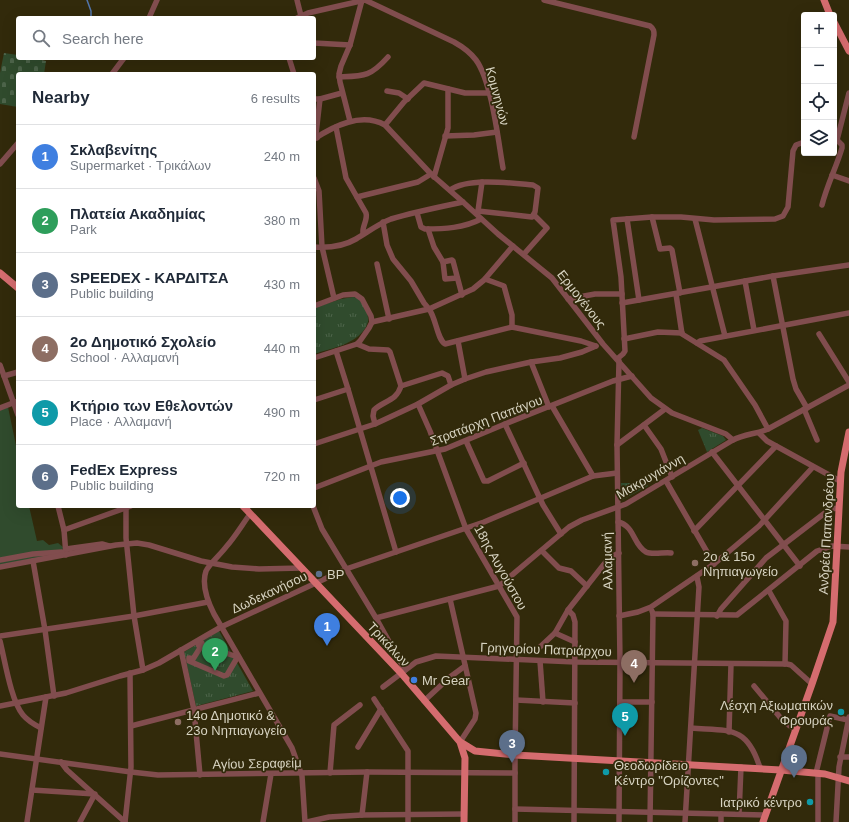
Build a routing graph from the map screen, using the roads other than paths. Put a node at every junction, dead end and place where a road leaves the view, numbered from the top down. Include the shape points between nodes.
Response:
1 (157, 0) edge
2 (297, 0) edge
3 (362, 0) edge
4 (544, 0) edge
5 (824, 0) edge
6 (829, 12) edge
7 (150, 16) edge
8 (299, 16) edge
9 (303, 16) edge
10 (837, 28) edge
11 (316, 43) edge
12 (350, 45) junction
13 (849, 51) edge
14 (388, 57) dead end
15 (122, 60) edge
16 (290, 60) edge
17 (114, 72) edge
18 (293, 72) edge
19 (339, 77) junction
20 (448, 89) junction
21 (387, 91) dead end
22 (488, 92) junction
23 (342, 93) junction
24 (849, 93) edge
25 (408, 98) junction
26 (317, 99) edge
27 (350, 122) junction
28 (385, 125) junction
29 (336, 128) junction
30 (497, 132) junction
31 (316, 134) edge
32 (446, 136) junction
33 (634, 137) dead end
34 (837, 137) edge
35 (316, 138) edge
36 (837, 142) edge
37 (801, 143) edge
38 (16, 145) edge
39 (0, 164) edge
40 (503, 168) dead end
41 (832, 175) junction
42 (433, 176) junction
43 (849, 181) edge
44 (482, 182) junction
45 (316, 184) edge
46 (450, 190) junction
47 (357, 196) junction
48 (463, 202) junction
49 (822, 205) dead end
50 (317, 209) edge
51 (477, 212) junction
52 (417, 213) junction
53 (534, 215) junction
54 (652, 217) junction
55 (481, 219) junction
56 (626, 219) junction
57 (695, 219) junction
58 (383, 222) junction
59 (428, 229) junction
60 (363, 234) junction
61 (513, 246) junction
62 (316, 247) edge
63 (322, 247) junction
64 (524, 254) junction
65 (443, 262) junction
66 (377, 264) dead end
67 (849, 265) edge
68 (0, 273) edge
69 (773, 276) junction
70 (457, 278) junction
71 (485, 279) junction
72 (745, 281) junction
73 (16, 286) edge
74 (713, 287) junction
75 (678, 293) junction
76 (622, 294) junction
77 (462, 295) junction
78 (334, 298) junction
79 (568, 299) junction
80 (639, 300) junction
81 (622, 303) junction
82 (316, 305) edge
83 (429, 309) junction
84 (849, 313) edge
85 (389, 319) junction
86 (372, 322) junction
87 (783, 325) junction
88 (512, 327) junction
89 (754, 330) junction
90 (682, 333) junction
91 (819, 334) dead end
92 (725, 336) junction
93 (624, 340) junction
94 (458, 341) junction
95 (697, 343) junction
96 (357, 344) junction
97 (603, 344) junction
98 (596, 346) junction
99 (336, 351) junction
100 (316, 357) edge
101 (618, 360) junction
102 (531, 362) junction
103 (0, 365) edge
104 (16, 373) edge
105 (4, 376) junction
106 (632, 376) junction
107 (465, 379) junction
108 (618, 380) junction
109 (849, 382) edge
110 (451, 385) junction
111 (849, 385) edge
112 (401, 386) junction
113 (348, 389) junction
114 (316, 399) edge
115 (16, 402) edge
116 (418, 404) junction
117 (551, 406) junction
118 (0, 408) edge
119 (666, 409) junction
120 (806, 409) junction
121 (375, 424) junction
122 (506, 424) junction
123 (644, 424) junction
124 (360, 429) junction
125 (768, 429) junction
126 (849, 432) edge
127 (759, 433) junction
128 (466, 440) junction
129 (733, 440) junction
130 (817, 440) dead end
131 (316, 443) edge
132 (617, 445) junction
133 (776, 446) junction
134 (438, 452) junction
135 (712, 452) junction
136 (847, 452) edge
137 (524, 463) junction
138 (371, 466) junction
139 (813, 467) junction
140 (617, 473) junction
141 (593, 476) junction
142 (672, 477) junction
143 (666, 481) junction
144 (840, 481) junction
145 (738, 485) junction
146 (316, 487) edge
147 (540, 499) junction
148 (618, 507) junction
149 (58, 508) edge
150 (125, 508) edge
151 (128, 508) edge
152 (314, 508) edge
153 (839, 508) junction
154 (247, 509) edge
155 (764, 520) junction
156 (618, 522) junction
157 (466, 529) junction
158 (64, 530) junction
159 (694, 531) junction
160 (561, 534) junction
161 (126, 544) junction
162 (783, 544) junction
163 (837, 546) junction
164 (849, 547) edge
165 (542, 551) junction
166 (65, 552) junction
167 (396, 552) junction
168 (619, 553) junction
169 (671, 553) dead end
170 (0, 560) edge
171 (33, 561) junction
172 (213, 563) junction
173 (714, 564) junction
174 (800, 566) junction
175 (0, 567) edge
176 (302, 568) junction
177 (346, 569) junction
178 (697, 577) junction
179 (316, 582) junction
180 (499, 586) junction
181 (587, 586) junction
182 (769, 591) junction
183 (450, 599) junction
184 (208, 602) junction
185 (651, 607) junction
186 (568, 610) junction
187 (653, 614) junction
188 (697, 614) junction
189 (134, 616) junction
190 (619, 616) junction
191 (717, 616) junction
192 (376, 618) junction
193 (221, 627) junction
194 (45, 630) junction
195 (555, 633) junction
196 (0, 636) edge
197 (0, 641) edge
198 (575, 642) junction
199 (540, 647) dead end
200 (181, 650) junction
201 (235, 656) joint
202 (464, 657) junction
203 (516, 660) junction
204 (540, 661) junction
205 (575, 662) junction
206 (620, 662) junction
207 (652, 663) junction
208 (695, 664) junction
209 (731, 664) junction
210 (784, 664) junction
211 (465, 666) junction
212 (143, 670) junction
213 (403, 672) junction
214 (130, 673) junction
215 (812, 684) junction
216 (754, 686) dead end
217 (383, 687) dead end
218 (259, 693) junction
219 (54, 696) junction
220 (46, 697) junction
221 (374, 699) dead end
222 (516, 700) junction
223 (424, 701) junction
224 (543, 702) junction
225 (620, 702) junction
226 (652, 702) junction
227 (17, 703) junction
228 (575, 703) junction
229 (360, 705) dead end
230 (0, 706) edge
231 (381, 709) junction
232 (194, 710) junction
233 (849, 718) edge
234 (131, 726) junction
235 (41, 728) junction
236 (691, 728) junction
237 (796, 730) junction
238 (729, 732) junction
239 (460, 742) junction
240 (358, 747) dead end
241 (475, 751) junction
242 (0, 754) edge
243 (515, 755) junction
244 (840, 757) junction
245 (849, 757) edge
246 (37, 758) junction
247 (466, 758) junction
248 (575, 759) junction
249 (620, 761) junction
250 (62, 762) junction
251 (651, 763) junction
252 (689, 765) junction
253 (741, 767) junction
254 (760, 768) junction
255 (781, 770) junction
256 (131, 772) junction
257 (367, 772) junction
258 (408, 772) junction
259 (465, 772) junction
260 (302, 773) junction
261 (330, 773) junction
262 (515, 773) junction
263 (817, 773) junction
264 (271, 774) junction
265 (200, 775) junction
266 (838, 777) junction
267 (849, 781) edge
268 (32, 790) junction
269 (95, 794) junction
270 (515, 809) junction
271 (574, 810) junction
272 (619, 811) junction
273 (650, 812) junction
274 (685, 813) junction
275 (464, 814) junction
276 (721, 814) junction
277 (739, 814) junction
278 (362, 815) junction
279 (408, 815) junction
280 (765, 815) junction
281 (332, 817) junction
282 (27, 822) edge
283 (80, 822) edge
284 (125, 822) edge
285 (263, 822) edge
286 (306, 822) edge
287 (337, 822) edge
288 (408, 822) edge
289 (464, 822) edge
290 (515, 822) edge
291 (574, 822) edge
292 (619, 822) edge
293 (650, 822) edge
294 (685, 822) edge
295 (721, 822) edge
296 (763, 822) edge
297 (818, 822) edge
298 (836, 822) edge

1 - 7 street
2 - 8 street
3 - 9 street
3 - 12 street
3 - 22 street, Κομνηνών via 464,48 478,63
4 - 33 street via 653,28 654,35
5 - 6 main road
10 - 13 main road
11 - 12 street
12 - 19 street
14 - 19 street via 367,74
15 - 17 street
16 - 18 street
19 - 23 street
20 - 22 street via 469,93
20 - 25 street via 424,83
20 - 32 street
21 - 25 street
22 - 30 street, Κομνηνών
23 - 26 street
23 - 27 street
24 - 34 street
25 - 28 street
26 - 31 street
27 - 28 street via 376,121
27 - 29 street
28 - 42 street, Ερμογένους
29 - 35 street
29 - 47 street via 345,177
30 - 32 street
30 - 40 street, Κομνηνών
32 - 42 street
36 - 41 street via 842,148
37 - 57 street via 796,145 793,151 788,207 782,216 757,220
38 - 39 street
41 - 43 street
41 - 49 street
42 - 46 street, Ερμογένους
42 - 47 street
44 - 46 street via 457,186
44 - 51 street
44 - 53 street via 536,185 538,190
45 - 50 street
46 - 48 street, Ερμογένους
47 - 60 street via 367,215
48 - 51 street, Ερμογένους
48 - 52 street
50 - 63 street
51 - 53 street via 528,217
51 - 55 street, Ερμογένους
52 - 58 street
52 - 59 street via 421,227
53 - 64 street via 547,228
54 - 56 street
54 - 57 street
54 - 75 street via 660,249 672,250
55 - 59 street via 461,226
55 - 61 street, Ερμογένους
56 - 76 street via 613,222
56 - 80 street
57 - 74 street
58 - 60 street
58 - 83 street via 387,245 393,259
59 - 65 street via 435,251
60 - 63 street via 347,242
61 - 64 street, Ερμογένους
61 - 71 street
62 - 63 street
63 - 78 street
64 - 79 street, Ερμογένους via 552,278
65 - 70 street via 454,261
65 - 70 street via 445,279
66 - 85 street
67 - 69 street
68 - 73 main road
69 - 72 street
69 - 87 street
70 - 77 street
71 - 77 street
71 - 88 street via 503,285 512,315
72 - 74 street
72 - 89 street
74 - 75 street
74 - 92 street
75 - 80 street
75 - 90 street
76 - 79 street via 595,294
76 - 81 street
77 - 83 street
78 - 82 street
78 - 86 street via 349,293 358,295
79 - 97 street, Ερμογένους
80 - 81 street
81 - 93 street
83 - 85 street
83 - 94 street via 442,342 447,344
84 - 87 street
85 - 86 street
86 - 96 street
87 - 89 street
87 - 120 street via 794,383
88 - 94 street
88 - 98 street
89 - 92 street
90 - 93 street via 658,332
90 - 95 street
91 - 109 street
92 - 95 street
93 - 101 street, Αλλαμανή via 624,352
94 - 107 street
95 - 125 street via 724,360
96 - 99 street
96 - 112 street via 369,349 389,351
97 - 98 street
97 - 101 street, Ερμογένους
98 - 102 street via 560,358
99 - 100 street
99 - 113 street
101 - 106 street, Ερμογένους
101 - 108 street, Αλλαμανή
102 - 107 street
102 - 117 street
103 - 105 street
104 - 105 street
105 - 115 street
106 - 108 street, Στρατάρχη Παπάγου
106 - 119 street, Ερμογένους via 651,398
107 - 110 street
108 - 117 street, Στρατάρχη Παπάγου
108 - 132 street, Αλλαμανή
110 - 112 street via 448,376 442,373
110 - 116 street
111 - 120 street, Μακρυγιάννη
112 - 121 street via 392,399 374,410
113 - 114 street
113 - 124 street
115 - 118 street
116 - 121 street
116 - 134 street, 18ης Αυγούστου
117 - 122 street, Στρατάρχη Παπάγου
117 - 141 street
119 - 123 street
119 - 129 street, Ερμογένους via 726,434
120 - 125 street, Μακρυγιάννη
120 - 130 street
121 - 124 street
122 - 128 street, Στρατάρχη Παπάγου
122 - 137 street
123 - 132 street
123 - 142 street via 659,445
124 - 131 street
124 - 138 street
125 - 127 street, Μακρυγιάννη
126 - 136 main road, Ανδρέα Παπανδρέου
127 - 129 street, Μακρυγιάννη via 740,436
127 - 133 street
128 - 134 street, Στρατάρχη Παπάγου
128 - 137 street via 484,481
129 - 135 street, Μακρυγιάννη
132 - 140 street, Αλλαμανή
133 - 139 street
133 - 145 street
134 - 138 street, Στρατάρχη Παπάγου
134 - 157 street, 18ης Αυγούστου
135 - 142 street, Μακρυγιάννη
135 - 145 street
136 - 144 main road, Ανδρέα Παπανδρέου
137 - 147 street
138 - 146 street, Στρατάρχη Παπάγου
138 - 167 street
139 - 144 street
139 - 155 street
140 - 141 street, Δωδεκανήσου
140 - 148 street, Αλλαμανή
141 - 147 street, Δωδεκανήσου
142 - 143 street, Μακρυγιάννη
143 - 148 street, Μακρυγιάννη
143 - 159 street
144 - 153 main road, Ανδρέα Παπανδρέου
145 - 155 street
145 - 159 street
147 - 157 street, Δωδεκανήσου
147 - 160 street
148 - 156 street, Αλλαμανή
148 - 160 street, Μακρυγιάννη via 578,521
149 - 158 street
150 - 158 street
151 - 161 street
152 - 177 street via 322,529
153 - 162 street via 830,509
153 - 163 main road, Ανδρέα Παπανδρέου
154 - 172 street via 227,546
154 - 176 main road, Τρικάλων
155 - 162 street
155 - 173 street
156 - 168 street, Αλλαμανή
156 - 169 street via 629,528 646,552
157 - 167 street, Δωδεκανήσου
157 - 180 street, 18ης Αυγούστου
158 - 166 street
159 - 173 street
160 - 165 street, Μακρυγιάννη
161 - 166 street
161 - 172 street via 144,544
161 - 189 street
162 - 174 street
162 - 191 street via 762,562
163 - 164 street
163 - 174 street via 819,550
163 - 215 main road, Ανδρέα Παπανδρέου via 834,615
165 - 180 street, Μακρυγιάννη
165 - 181 street via 559,568 572,572
166 - 170 street
166 - 171 street
167 - 177 street, Δωδεκανήσου
168 - 181 street via 609,558
168 - 190 street, Αλλαμανή
171 - 175 street
171 - 194 street
172 - 176 street via 250,569
172 - 184 street via 207,569 205,578
173 - 178 street
174 - 182 street
176 - 179 main road, Τρικάλων
177 - 179 street, Δωδεκανήσου
177 - 192 street
178 - 185 street
178 - 188 street
179 - 193 street, Δωδεκανήσου
179 - 213 main road, Τρικάλων
180 - 183 street, Μακρυγιάννη
180 - 203 street, 18ης Αυγούστου via 517,617
181 - 186 street
182 - 191 street via 737,615
182 - 210 street via 786,621
183 - 192 street, Μακρυγιάννη
183 - 202 street
184 - 189 street
184 - 193 street
185 - 187 street
185 - 190 street
186 - 195 street
186 - 198 street via 574,618
187 - 188 street
187 - 207 street
188 - 191 street
188 - 208 street
189 - 194 street
189 - 212 street
190 - 206 street, Αλλαμανή
192 - 213 street
193 - 200 street, Δωδεκανήσου
193 - 218 street
194 - 196 street
194 - 219 street
195 - 198 street
195 - 199 street
197 - 227 street
198 - 205 street
200 - 212 street, Δωδεκανήσου
200 - 232 street
201 - 201 street via 202,646 202,643 198,644 200,648 189,661 224,676 237,658
202 - 203 street, Γρηγορίου Πατριάρχου
202 - 211 street
202 - 213 street, Γρηγορίου Πατριάρχου via 431,656 416,662
203 - 204 street, Γρηγορίου Πατριάρχου
203 - 222 street, 18ης Αυγούστου
204 - 205 street, Γρηγορίου Πατριάρχου
204 - 224 street
205 - 206 street, Γρηγορίου Πατριάρχου
205 - 228 street
206 - 207 street, Γρηγορίου Πατριάρχου
206 - 225 street, Αλλαμανή
207 - 208 street, Γρηγορίου Πατριάρχου
207 - 226 street
208 - 209 street, Γρηγορίου Πατριάρχου
208 - 236 street
209 - 210 street, Γρηγορίου Πατριάρχου
209 - 238 street
210 - 215 street via 791,665
211 - 223 street, Γρηγορίου Πατριάρχου
211 - 239 street via 476,715
212 - 214 street, Δωδεκανήσου
213 - 217 street, Γρηγορίου Πατριάρχου
213 - 223 main road, Τρικάλων
214 - 219 street, Δωδεκανήσου
214 - 234 street
215 - 237 main road, Ανδρέα Παπανδρέου
216 - 237 street via 787,725
218 - 232 street
218 - 260 street via 292,748
219 - 220 street, Δωδεκανήσου
220 - 227 street, Δωδεκανήσου
220 - 235 street
221 - 231 street
222 - 224 street
222 - 243 street, 18ης Αυγούστου
223 - 239 main road, Τρικάλων
224 - 228 street
225 - 226 street
225 - 249 street, Αλλαμανή
226 - 251 street
227 - 230 street, Δωδεκανήσου
227 - 235 street via 24,716
228 - 248 street
229 - 261 street via 334,726
231 - 240 street
231 - 258 street via 407,749
232 - 234 street
232 - 265 street
233 - 244 street
233 - 263 street via 830,716
234 - 256 street
235 - 246 street
236 - 238 street
236 - 252 street
237 - 255 main road, Ανδρέα Παπανδρέου
238 - 254 street via 742,736 751,745
239 - 241 main road
239 - 247 main road, Τρικάλων
241 - 243 main road
241 - 247 main road
242 - 246 street, Αγίου Σεραφείμ
243 - 248 main road
243 - 262 street, 18ης Αυγούστου
244 - 245 street
244 - 266 street
246 - 250 street, Αγίου Σεραφείμ
246 - 268 street
247 - 259 main road, Τρικάλων
248 - 249 main road
248 - 271 street
249 - 251 main road
249 - 272 street, Αλλαμανή
250 - 256 street, Αγίου Σεραφείμ
250 - 269 street via 67,770
251 - 252 main road
251 - 273 street
252 - 253 main road
252 - 274 street
253 - 254 main road
253 - 277 street
254 - 255 main road
255 - 263 main road
255 - 280 main road, Ανδρέα Παπανδρέου
256 - 265 street, Αγίου Σεραφείμ
256 - 284 street
257 - 258 street, Αγίου Σεραφείμ
257 - 261 street, Αγίου Σεραφείμ
257 - 278 street
258 - 259 street, Αγίου Σεραφείμ
258 - 279 street
259 - 262 street, Αγίου Σεραφείμ
259 - 275 main road, Τρικάλων
260 - 261 street, Αγίου Σεραφείμ
260 - 264 street, Αγίου Σεραφείμ
260 - 286 street
262 - 270 street, 18ης Αυγούστου
263 - 266 main road
263 - 297 street
264 - 265 street, Αγίου Σεραφείμ
264 - 285 street
266 - 267 main road
266 - 298 street
268 - 269 street
268 - 282 street
269 - 283 street
269 - 284 street
270 - 271 street
270 - 290 street, 18ης Αυγούστου
271 - 272 street
271 - 291 street
272 - 273 street
272 - 292 street, Αλλαμανή
273 - 274 street
273 - 293 street
274 - 276 street
274 - 294 street
275 - 279 street
275 - 289 main road, Τρικάλων
276 - 277 street
276 - 295 street
277 - 280 street
278 - 279 street
278 - 281 street
279 - 288 street
280 - 296 main road, Ανδρέα Παπανδρέου
281 - 286 street
281 - 287 street

